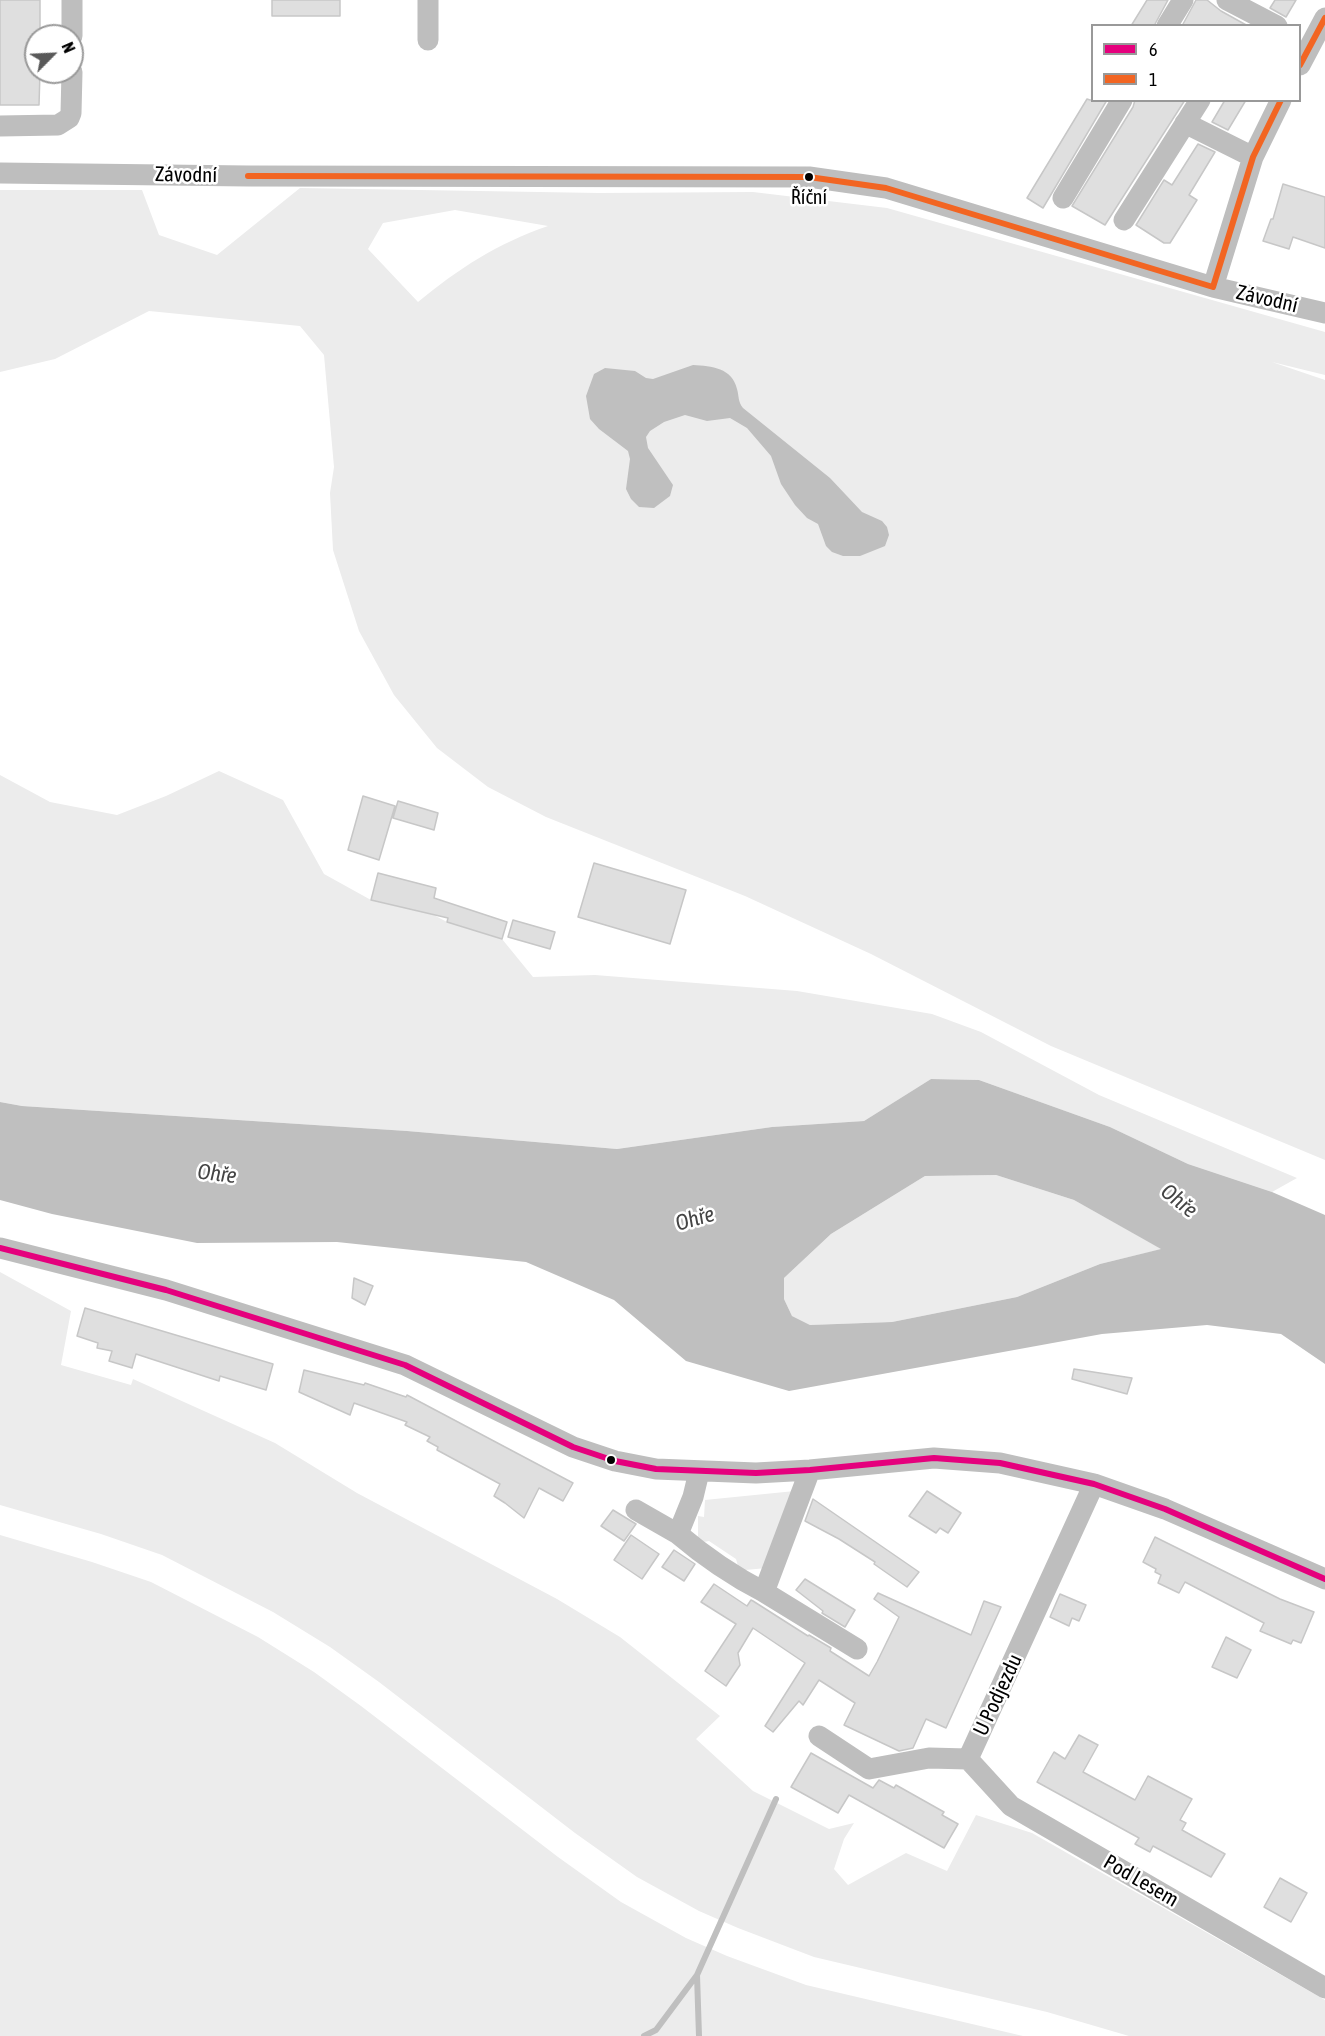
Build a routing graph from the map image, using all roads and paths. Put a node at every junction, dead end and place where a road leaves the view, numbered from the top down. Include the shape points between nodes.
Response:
1 (72, 0) edge
2 (428, 0) edge
3 (1183, 0) edge
4 (1227, 0) edge
5 (1325, 18) edge
6 (1253, 21) edge
7 (72, 24) edge
8 (1168, 24) edge
9 (1305, 39) edge
10 (428, 40) dead end
11 (1301, 56) edge
12 (72, 84) edge
13 (1121, 102) edge
14 (1199, 102) edge
15 (1280, 102) edge
16 (1185, 123) junction
17 (0, 126) edge
18 (1253, 157) junction
19 (0, 173) edge
20 (1063, 198) dead end
21 (1124, 220) dead end
22 (1214, 287) junction
23 (1325, 313) edge
24 (0, 1248) edge
25 (810, 1470) junction
26 (699, 1472) junction
27 (1094, 1484) junction
28 (636, 1510) dead end
29 (678, 1534) junction
30 (1325, 1579) edge
31 (764, 1592) junction
32 (857, 1649) dead end
33 (819, 1736) dead end
34 (968, 1760) junction
35 (1325, 1988) edge

1 - 7 street
2 - 10 street
3 - 8 street
4 - 6 street
5 - 9 street
9 - 11 street
12 - 17 street via 71,113 64,122
13 - 20 street
14 - 16 street
15 - 18 street
16 - 18 street
16 - 21 street
18 - 22 street
19 - 22 street, Závodní via 808,177 886,188
22 - 23 street, Závodní
24 - 26 street via 166,1290 405,1365 595,1456 656,1469
25 - 26 street
25 - 27 street via 933,1458 1000,1463
25 - 31 street
26 - 29 street
27 - 30 street via 1165,1509
27 - 34 street, U Podjezdu
28 - 29 street
29 - 31 street via 728,1572
31 - 32 street
33 - 34 street, U Podjezdu via 869,1769 929,1758
34 - 35 street, Pod Lesem via 1011,1806

